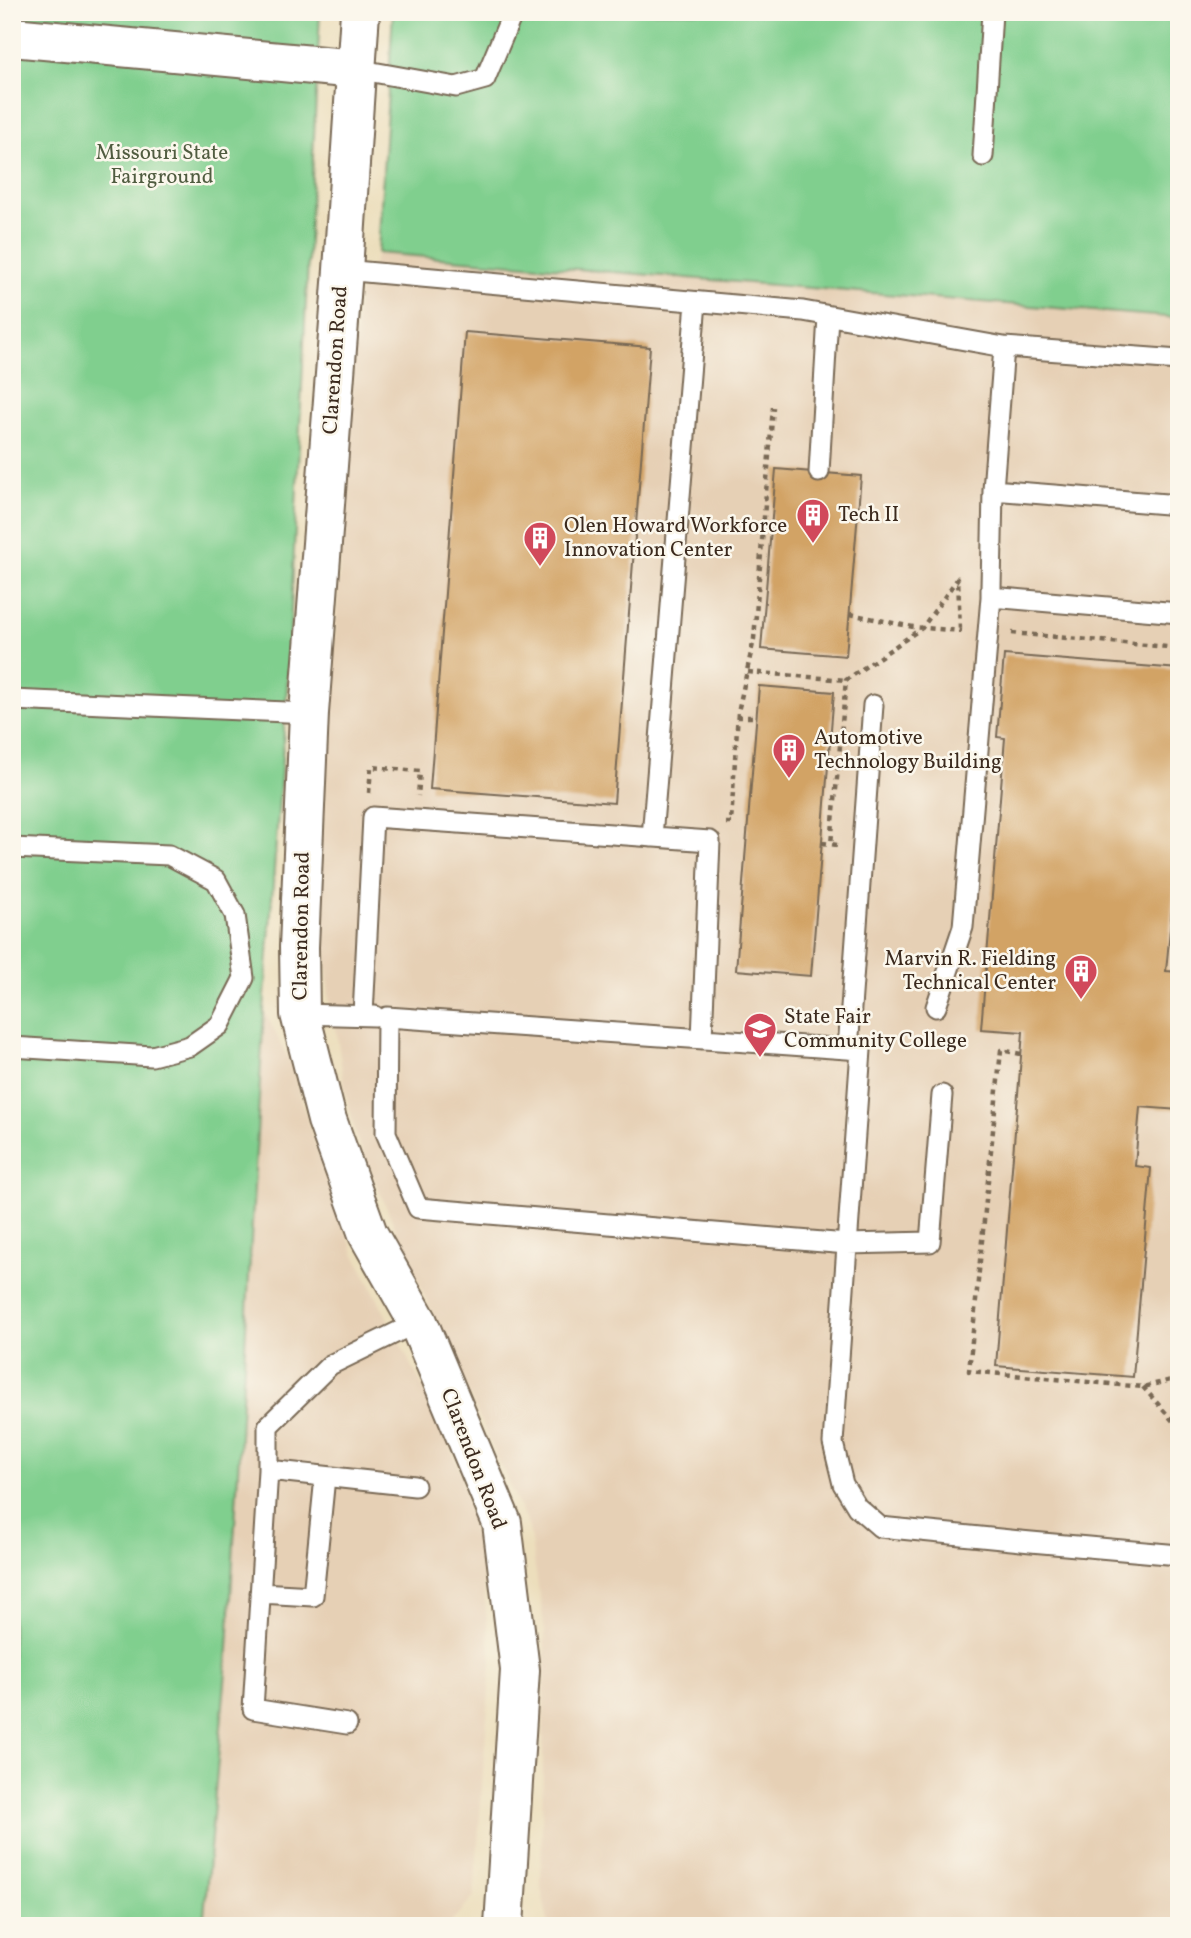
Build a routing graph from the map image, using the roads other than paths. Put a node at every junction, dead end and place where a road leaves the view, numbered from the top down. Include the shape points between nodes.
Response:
1 (360, 12) edge
2 (511, 12) edge
3 (992, 12) edge
4 (12, 37) edge
5 (356, 69) junction
6 (983, 156) dead end
7 (343, 270) junction
8 (696, 302) junction
9 (828, 316) junction
10 (1004, 347) junction
11 (1179, 360) edge
12 (819, 472) dead end
13 (993, 490) junction
14 (1179, 505) edge
15 (991, 597) junction
16 (1179, 613) edge
17 (12, 700) edge
18 (873, 705) dead end
19 (309, 713) junction
20 (652, 836) junction
21 (12, 848) edge
22 (936, 1007) dead end
23 (300, 1014) junction
24 (363, 1015) junction
25 (387, 1017) junction
26 (702, 1039) junction
27 (12, 1047) edge
28 (848, 1049) junction
29 (942, 1095) dead end
30 (847, 1244) junction
31 (418, 1322) junction
32 (268, 1470) junction
33 (325, 1477) junction
34 (415, 1486) dead end
35 (1179, 1555) edge
36 (260, 1593) junction
37 (347, 1724) dead end
38 (505, 1926) edge

1 - 5 street, Clarendon Road
2 - 5 lane via 485,79 456,86
3 - 6 lane
4 - 5 street
5 - 7 street, Clarendon Road
7 - 8 lane
7 - 19 street, Clarendon Road
8 - 9 lane
8 - 20 lane
9 - 10 lane
9 - 12 lane
10 - 11 lane
10 - 13 lane
13 - 14 lane
13 - 15 lane
15 - 16 lane
15 - 22 lane via 962,927
17 - 19 lane
18 - 28 lane
19 - 23 street, Clarendon Road
20 - 24 lane via 373,817
20 - 26 lane via 710,841
21 - 27 lane via 169,855 216,880 235,915 244,978 220,1025 190,1046 152,1056
23 - 24 lane
23 - 31 street, Clarendon Road via 327,1120 368,1234
24 - 25 lane
25 - 26 lane
25 - 30 lane via 386,1133 418,1208
26 - 28 lane
28 - 30 lane via 861,1050
29 - 30 lane via 930,1242
30 - 35 lane via 833,1443 843,1484 857,1507 880,1527
31 - 32 lane via 330,1365 268,1426
31 - 38 street, Clarendon Road via 502,1523 520,1670
32 - 33 lane
32 - 36 lane
33 - 34 lane
33 - 36 lane via 313,1597
36 - 37 lane via 253,1709

